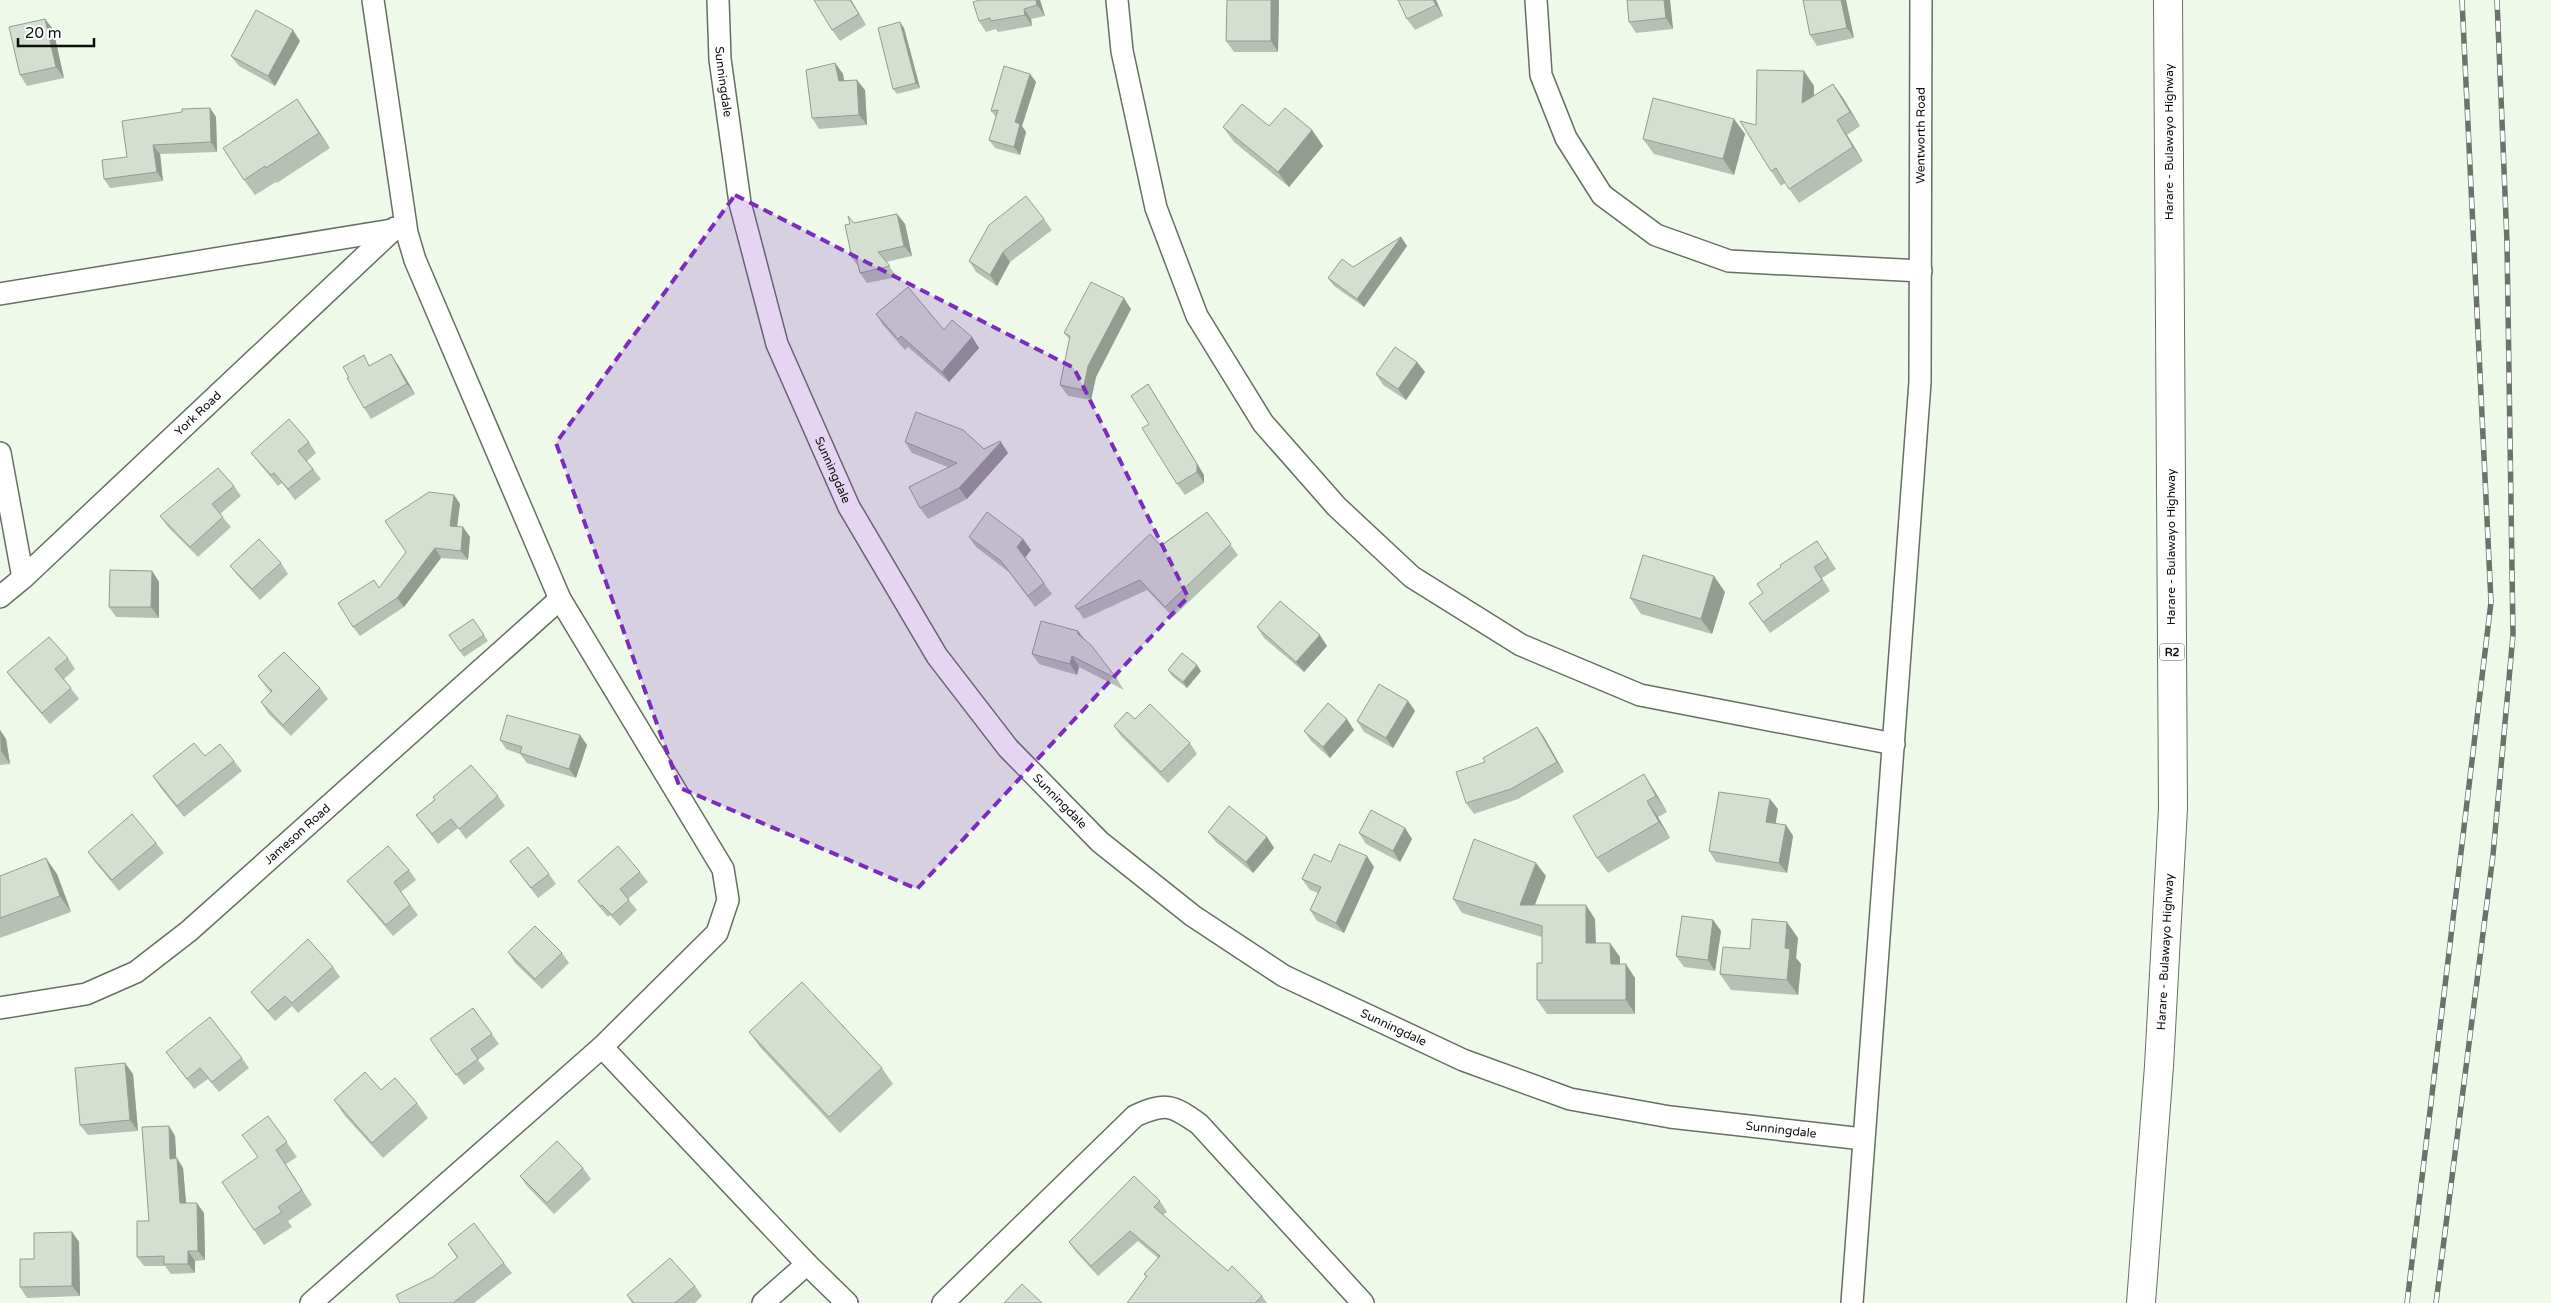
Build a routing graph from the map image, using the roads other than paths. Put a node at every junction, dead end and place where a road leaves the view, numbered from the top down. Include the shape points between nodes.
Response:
1 (373, 0) edge
2 (718, 0) edge
3 (1117, 0) edge
4 (1536, 0) edge
5 (1921, 0) edge
6 (2168, 0) edge
7 (401, 230) junction
8 (1921, 272) junction
9 (0, 294) edge
10 (0, 453) edge
11 (23, 578) junction
12 (0, 597) edge
13 (560, 599) junction
14 (1894, 744) junction
15 (0, 1008) edge
16 (602, 1047) junction
17 (1863, 1139) junction
18 (807, 1264) junction
19 (311, 1303) edge
20 (763, 1303) edge
21 (847, 1303) edge
22 (943, 1303) edge
23 (1363, 1303) edge
24 (1852, 1303) edge
25 (2141, 1303) edge

1 - 7 street
2 - 17 street, Sunningdale via 720,59 740,203 777,344 849,507 937,656 1008,748 1100,842 1194,916 1284,976 1463,1060 1570,1099 1670,1118
3 - 14 street via 1122,51 1156,208 1197,316 1263,423 1336,506 1412,577 1521,645 1640,695
4 - 8 street via 1541,75 1566,138 1602,195 1656,235 1729,261
5 - 8 street, Wentworth Road
6 - 25 highway, Harare - Bulawayo Highway / R2 via 2173,808 2159,1066
7 - 9 street
7 - 11 street, York Road
7 - 13 street
8 - 14 street, Wentworth Road via 1920,382
10 - 11 street
11 - 12 street, York Road
13 - 15 street, Jameson Road via 189,931 136,972 86,994
13 - 16 street via 723,869 728,900 717,933
14 - 17 street, Wentworth Road
16 - 18 street
16 - 19 street
17 - 24 street, Wentworth Road
18 - 20 street
18 - 21 street
22 - 23 street via 1135,1116 1156,1106 1177,1109 1199,1124

